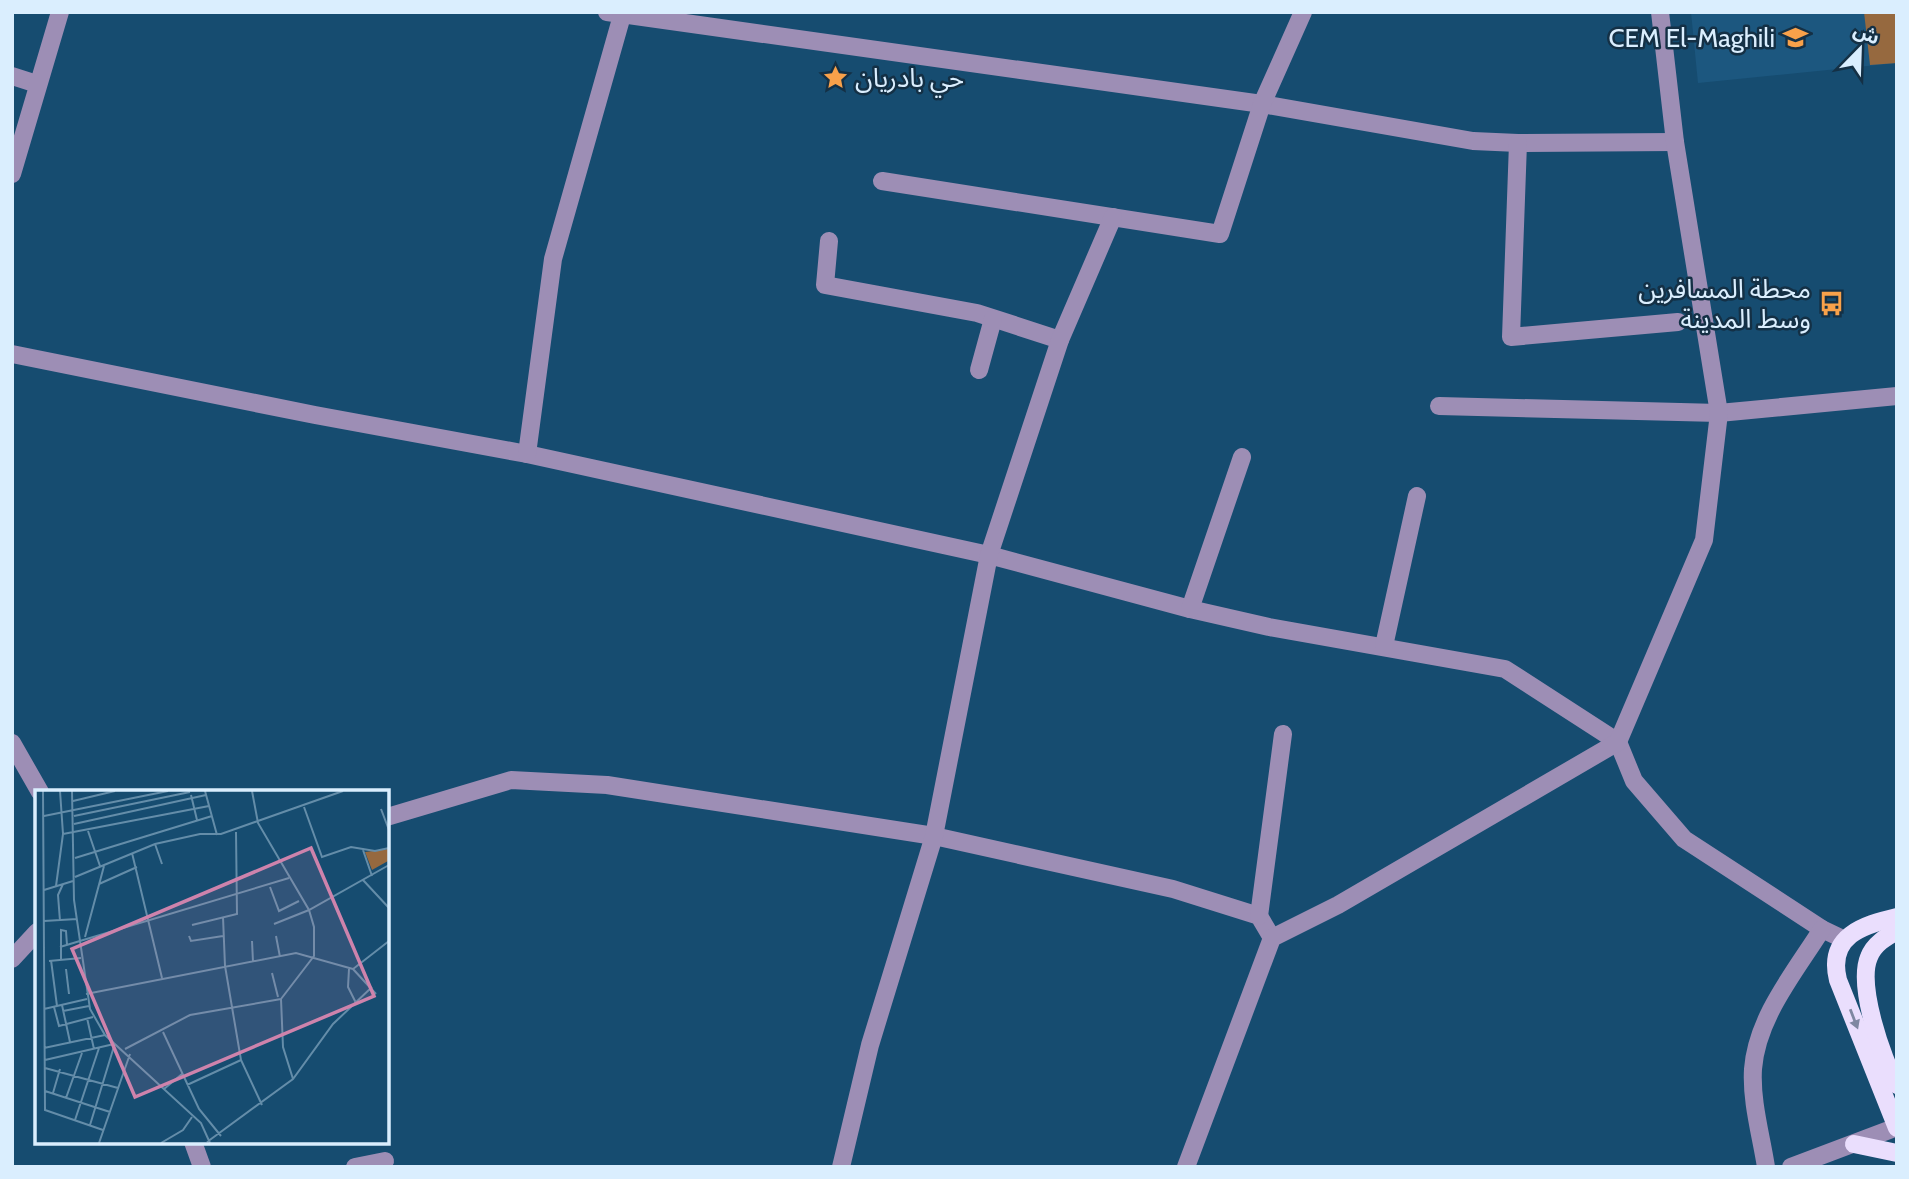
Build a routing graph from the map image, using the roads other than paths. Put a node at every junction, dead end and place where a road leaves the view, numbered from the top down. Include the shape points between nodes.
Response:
1 (60, 12) edge
2 (1303, 12) edge
3 (1660, 12) edge
4 (617, 13) edge
5 (12, 76) edge
6 (37, 84) junction
7 (1262, 104) junction
8 (1675, 142) junction
9 (1518, 144) junction
10 (12, 174) edge
11 (882, 181) dead end
12 (1114, 217) junction
13 (829, 241) dead end
14 (993, 318) junction
15 (1678, 322) dead end
16 (1060, 340) junction
17 (12, 354) edge
18 (979, 370) dead end
19 (1897, 396) edge
20 (1439, 406) dead end
21 (1719, 413) junction
22 (527, 454) junction
23 (1242, 457) dead end
24 (1417, 496) dead end
25 (989, 555) junction
26 (1190, 609) junction
27 (1384, 646) junction
28 (1283, 734) dead end
29 (1618, 742) junction
30 (12, 743) edge
31 (15, 763) edge
32 (38, 790) edge
33 (388, 817) edge
34 (934, 836) junction
35 (1259, 916) junction
36 (1897, 917) edge
37 (1822, 929) junction
38 (1897, 931) edge
39 (35, 934) edge
40 (1272, 938) junction
41 (1845, 940) junction
42 (12, 959) edge
43 (1867, 962) junction
44 (1836, 971) junction
45 (1875, 1056) junction
46 (1897, 1085) edge
47 (1897, 1128) edge
48 (194, 1144) edge
49 (384, 1144) edge
50 (1854, 1144) junction
51 (1897, 1153) edge
52 (385, 1164) edge
53 (202, 1167) edge
54 (355, 1167) edge
55 (841, 1167) edge
56 (1186, 1167) edge
57 (1766, 1167) edge
58 (1791, 1167) edge

1 - 6 street
2 - 7 street
3 - 8 street
4 - 7 street
4 - 22 street via 553,259
5 - 6 street
6 - 10 street
7 - 9 street via 1472,141
7 - 12 street via 1220,234
8 - 9 street
8 - 21 street
9 - 15 street via 1511,337
11 - 12 street
12 - 16 street
13 - 14 street via 825,285
14 - 16 street
14 - 18 street
16 - 25 street
17 - 22 street
19 - 21 street
20 - 21 street
21 - 29 street via 1704,540
22 - 25 street
23 - 26 street
24 - 27 street
25 - 26 street
25 - 34 street
26 - 27 street
27 - 29 street via 1506,669
28 - 35 street
29 - 37 street via 1634,781 1684,839
29 - 40 street via 1338,905
30 - 31 street
31 - 32 street
33 - 34 street via 511,780 607,785
34 - 35 street via 1173,889
34 - 55 street via 870,1045
35 - 40 street
36 - 41 main road via 1863,927
37 - 41 street
37 - 57 street via 1773,1007 1756,1049 1754,1094
38 - 43 main road via 1880,942
39 - 42 street
40 - 56 street
41 - 43 main road
41 - 44 main road
43 - 44 main road via 1850,973
43 - 45 main road
44 -> 45 main road
45 - 46 main road
45 - 47 main road
47 - 50 street
48 - 53 street
49 - 52 street
50 - 51 main road
50 - 58 street
52 - 54 street

